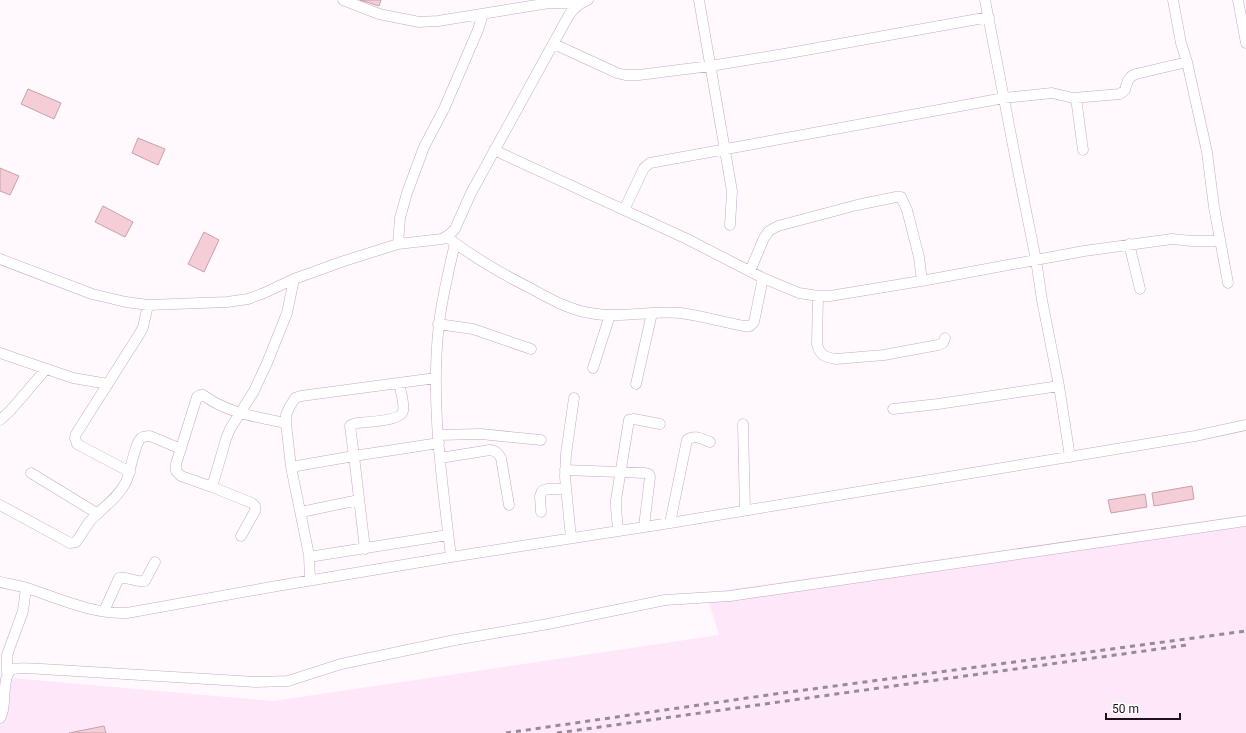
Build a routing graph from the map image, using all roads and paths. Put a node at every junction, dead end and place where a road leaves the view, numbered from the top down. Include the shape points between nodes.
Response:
1 (343, 0) edge
2 (699, 0) edge
3 (986, 0) edge
4 (1173, 0) edge
5 (1238, 0) edge
6 (584, 1) edge
7 (483, 14) junction
8 (989, 17) junction
9 (1244, 25) edge
10 (1246, 43) edge
11 (554, 44) junction
12 (1187, 62) junction
13 (710, 66) junction
14 (1004, 98) junction
15 (1076, 98) junction
16 (494, 150) junction
17 (724, 150) junction
18 (1083, 150) dead end
19 (624, 210) junction
20 (730, 225) dead end
21 (447, 237) junction
22 (1219, 241) junction
23 (455, 243) junction
24 (398, 244) junction
25 (1129, 244) junction
26 (1036, 260) junction
27 (1, 262) edge
28 (750, 271) junction
29 (763, 278) junction
30 (294, 280) junction
31 (922, 281) junction
32 (1228, 283) dead end
33 (1140, 289) dead end
34 (818, 296) junction
35 (148, 305) junction
36 (652, 313) junction
37 (610, 315) junction
38 (438, 324) junction
39 (945, 338) dead end
40 (532, 349) dead end
41 (0, 353) edge
42 (593, 368) dead end
43 (46, 369) junction
44 (436, 378) junction
45 (399, 383) junction
46 (108, 384) junction
47 (636, 384) dead end
48 (1059, 386) junction
49 (574, 398) dead end
50 (894, 409) dead end
51 (240, 413) junction
52 (0, 420) edge
53 (286, 423) junction
54 (660, 424) dead end
55 (744, 424) dead end
56 (1246, 425) edge
57 (438, 439) junction
58 (541, 440) dead end
59 (710, 442) dead end
60 (181, 449) junction
61 (354, 456) junction
62 (1070, 457) junction
63 (440, 458) junction
64 (291, 466) junction
65 (566, 470) junction
66 (130, 472) junction
67 (621, 472) junction
68 (31, 473) dead end
69 (212, 487) junction
70 (565, 489) junction
71 (359, 500) junction
72 (0, 504) edge
73 (509, 504) dead end
74 (745, 510) junction
75 (301, 512) junction
76 (541, 512) dead end
77 (98, 514) junction
78 (1246, 521) edge
79 (670, 523) junction
80 (644, 526) junction
81 (618, 530) junction
82 (448, 535) junction
83 (241, 536) dead end
84 (571, 538) junction
85 (365, 549) junction
86 (309, 555) junction
87 (451, 557) junction
88 (155, 562) dead end
89 (310, 580) junction
90 (0, 582) edge
91 (26, 588) junction
92 (104, 611) junction
93 (4, 655) edge
94 (7, 672) junction
95 (0, 718) edge

1 - 7 street via 379,14 419,22
2 - 13 street
3 - 8 street
4 - 12 street
5 - 9 street
6 - 7 street via 549,3
6 - 11 street via 573,9
7 - 24 street via 447,102 424,147 407,193 400,218
8 - 13 street
8 - 14 street
9 - 10 street
11 - 13 street via 606,69 625,75
11 - 16 street
12 - 15 street via 1136,74 1130,77 1122,94
12 - 22 street via 1207,152
13 - 17 street
14 - 15 street via 1052,93
14 - 17 street
14 - 26 street
15 - 18 street
16 - 19 street
16 - 21 street via 455,229
17 - 19 street via 650,163 644,168
17 - 20 street via 732,192
19 - 28 street
21 - 23 street
21 - 24 street
22 - 25 street via 1172,239
22 - 32 street
23 - 37 street via 505,275 545,296 591,314
23 - 38 street
24 - 30 street
25 - 26 street
25 - 33 street
26 - 31 street
26 - 48 street
27 - 35 street via 92,294
28 - 29 street
28 - 31 street via 764,238 773,228 857,205 901,197 907,210 919,257
29 - 34 street via 799,293
29 - 36 street via 754,322 750,326 681,313
30 - 35 street via 248,299
30 - 51 street via 287,313 267,363
31 - 34 street
34 - 39 street via 819,351 828,358 884,355 938,346
35 - 46 street via 140,333
36 - 37 street
36 - 47 street
37 - 42 street
38 - 40 street via 473,329
38 - 44 street
41 - 43 street
43 - 46 street via 74,378
43 - 52 street
44 - 45 street
44 - 57 street
45 - 53 street via 295,398 286,415
45 - 61 street via 404,408 402,415 392,419 351,425
46 - 66 street via 76,434 75,441 76,444
48 - 50 street
48 - 62 street
49 - 65 street
51 - 53 street
51 - 60 street via 200,395 197,397
51 - 69 street via 226,439
53 - 64 street
54 - 67 street via 629,420
55 - 74 street
56 - 62 street
57 - 58 street via 481,434
57 - 61 street
57 - 63 street
59 - 79 street via 696,437 687,440
60 - 66 street via 150,436 141,438
60 - 69 street via 176,467 178,473
61 - 64 street
61 - 71 street
62 - 74 street
63 - 73 street via 495,451 501,458
63 - 82 street
64 - 75 street
65 - 67 street
65 - 70 street
66 - 77 street via 120,492
67 - 80 street via 649,474
67 - 81 street via 616,508
68 - 77 street
69 - 83 street via 255,506 255,511
70 - 76 street via 542,491
70 - 84 street
71 - 75 street
71 - 85 street
72 - 77 street via 70,543 76,542
74 - 79 street
75 - 86 street
78 - 94 street via 730,596 665,600 341,664 288,681 256,682 42,669 12,669
79 - 80 street
80 - 81 street
81 - 84 street
82 - 85 street
82 - 87 street
84 - 87 street
85 - 86 street
86 - 89 street
87 - 89 street
88 - 92 street via 143,582 119,578
89 - 92 street via 138,611
90 - 91 street
91 - 92 street via 89,609
91 - 93 street via 23,611
93 - 94 street
94 - 95 street via 2,685 3,712

